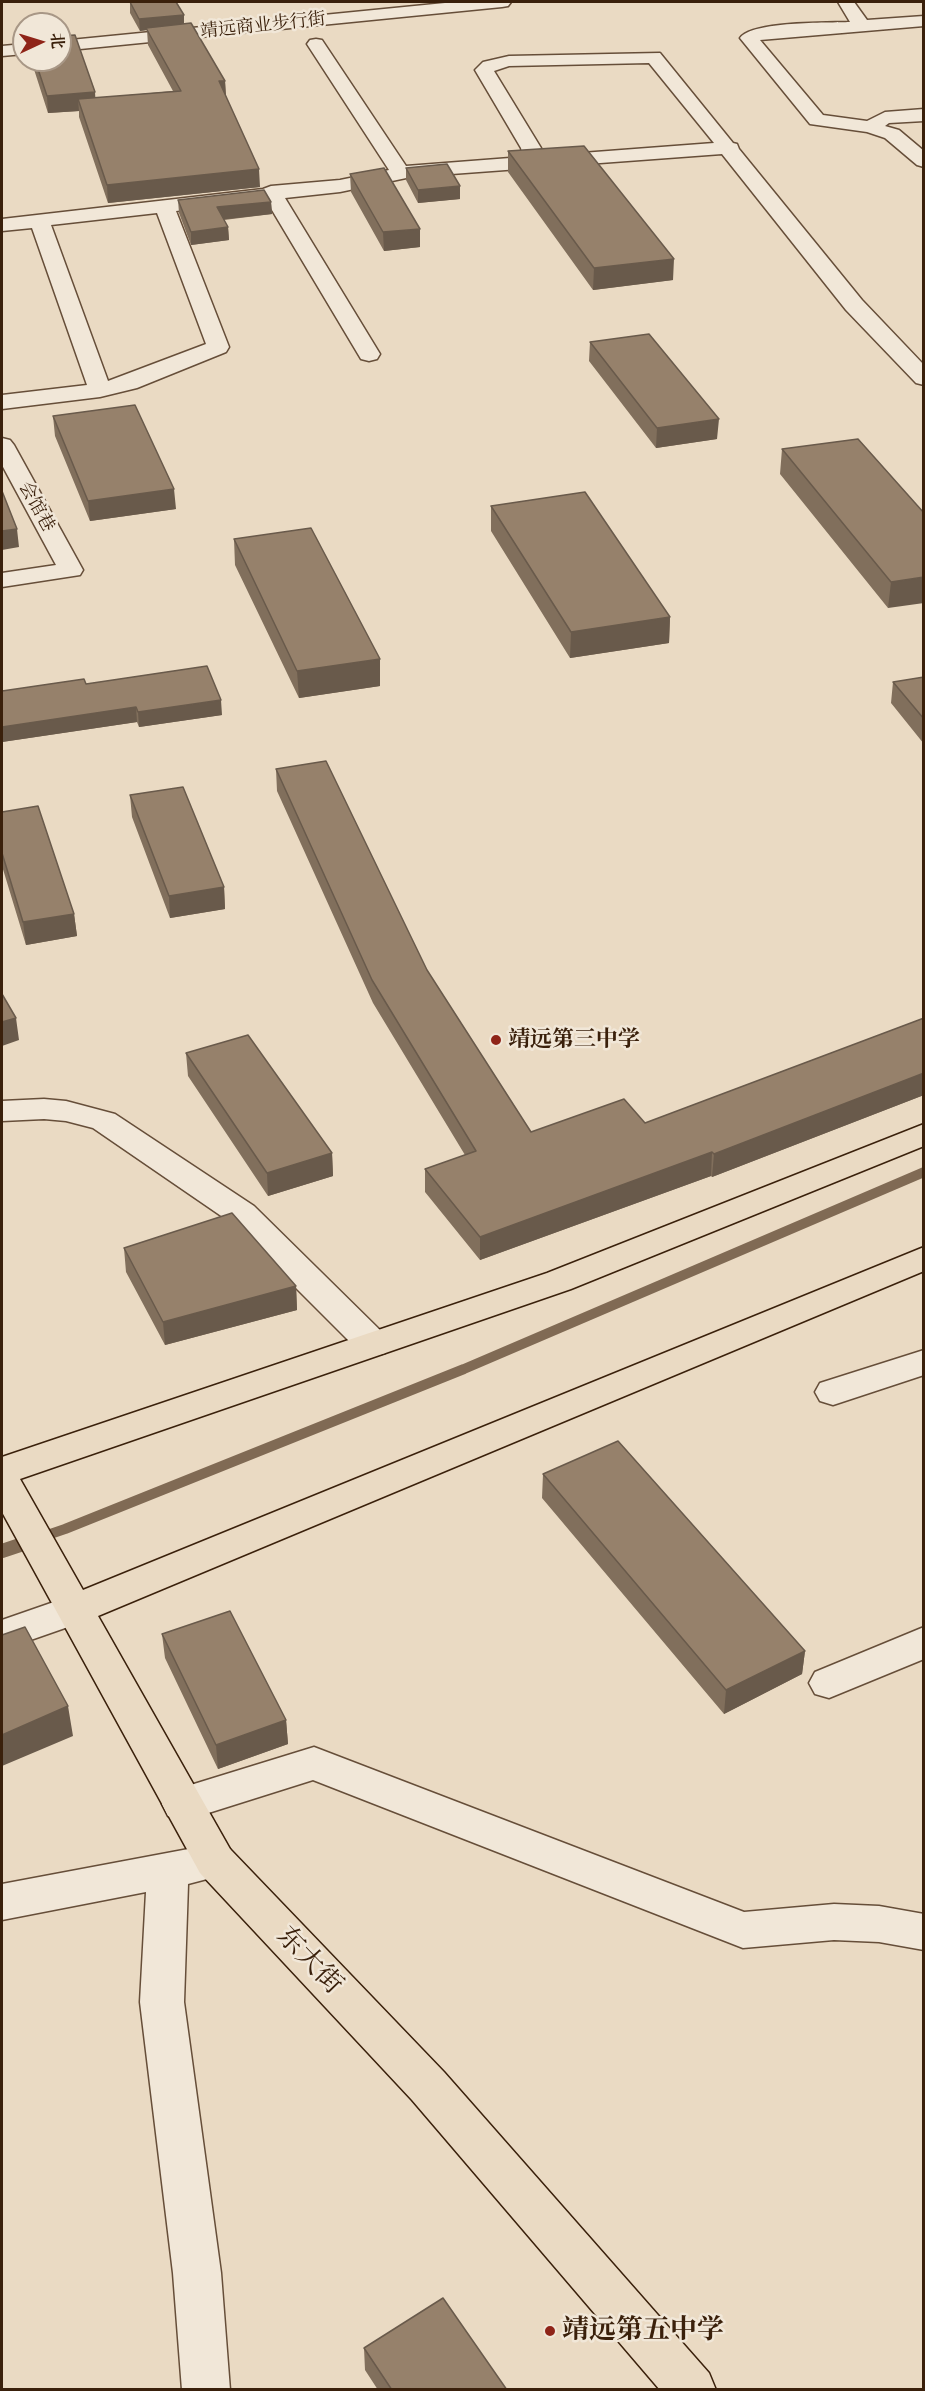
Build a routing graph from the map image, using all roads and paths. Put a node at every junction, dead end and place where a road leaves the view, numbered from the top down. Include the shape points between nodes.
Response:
1 (502, 2) edge
2 (846, 2) edge
3 (924, 21) edge
4 (862, 26) junction
5 (316, 44) dead end
6 (72, 45) edge
7 (924, 115) edge
8 (870, 127) junction
9 (730, 148) junction
10 (924, 161) edge
11 (533, 164) junction
12 (401, 174) junction
13 (271, 192) junction
14 (164, 205) junction
15 (39, 220) junction
16 (2, 225) edge
17 (369, 354) dead end
18 (924, 378) edge
19 (100, 390) junction
20 (2, 402) edge
21 (2, 445) edge
22 (2, 580) edge
23 (2, 1111) edge
24 (920, 1141) edge
25 (924, 1258) edge
26 (373, 1344) junction
27 (924, 1362) edge
28 (833, 1392) dead end
29 (2, 1471) edge
30 (2, 1480) edge
31 (74, 1610) junction
32 (2, 1635) edge
33 (924, 1642) edge
34 (829, 1683) dead end
35 (183, 1804) junction
36 (215, 1861) junction
37 (168, 1870) junction
38 (2, 1902) edge
39 (924, 1932) edge
40 (206, 2390) edge
41 (692, 2390) edge

1 - 6 street, 靖远商业步行街
2 - 4 street
3 - 4 street
4 - 8 street via 761,33 749,38 817,120
5 - 12 street
7 - 8 street via 885,118
8 - 10 street via 892,134
9 - 11 street
9 - 11 street via 654,57 521,60 489,66 484,70 531,148
9 - 18 street via 854,305
11 - 12 street
12 - 13 street via 339,186
13 - 14 street
13 - 17 street
14 - 15 street
14 - 19 street via 218,347 129,383
15 - 16 street
15 - 19 street
19 - 20 street
21 - 22 street, 会馆巷 via 71,570
23 - 26 street via 66,1111 104,1121 242,1214
24 - 26 main road via 560,1281
25 - 31 main road
26 - 29 main road
27 - 28 street
30 - 31 main road, 东大街
31 - 32 street
31 - 35 main road, 东大街
33 - 34 street
35 - 36 main road, 东大街
35 - 39 street via 314,1763 743,1930 829,1921 873,1923
36 - 37 street
36 - 41 main road, 东大街 via 428,2086
37 - 38 street
37 - 40 street via 162,2002 196,2273

